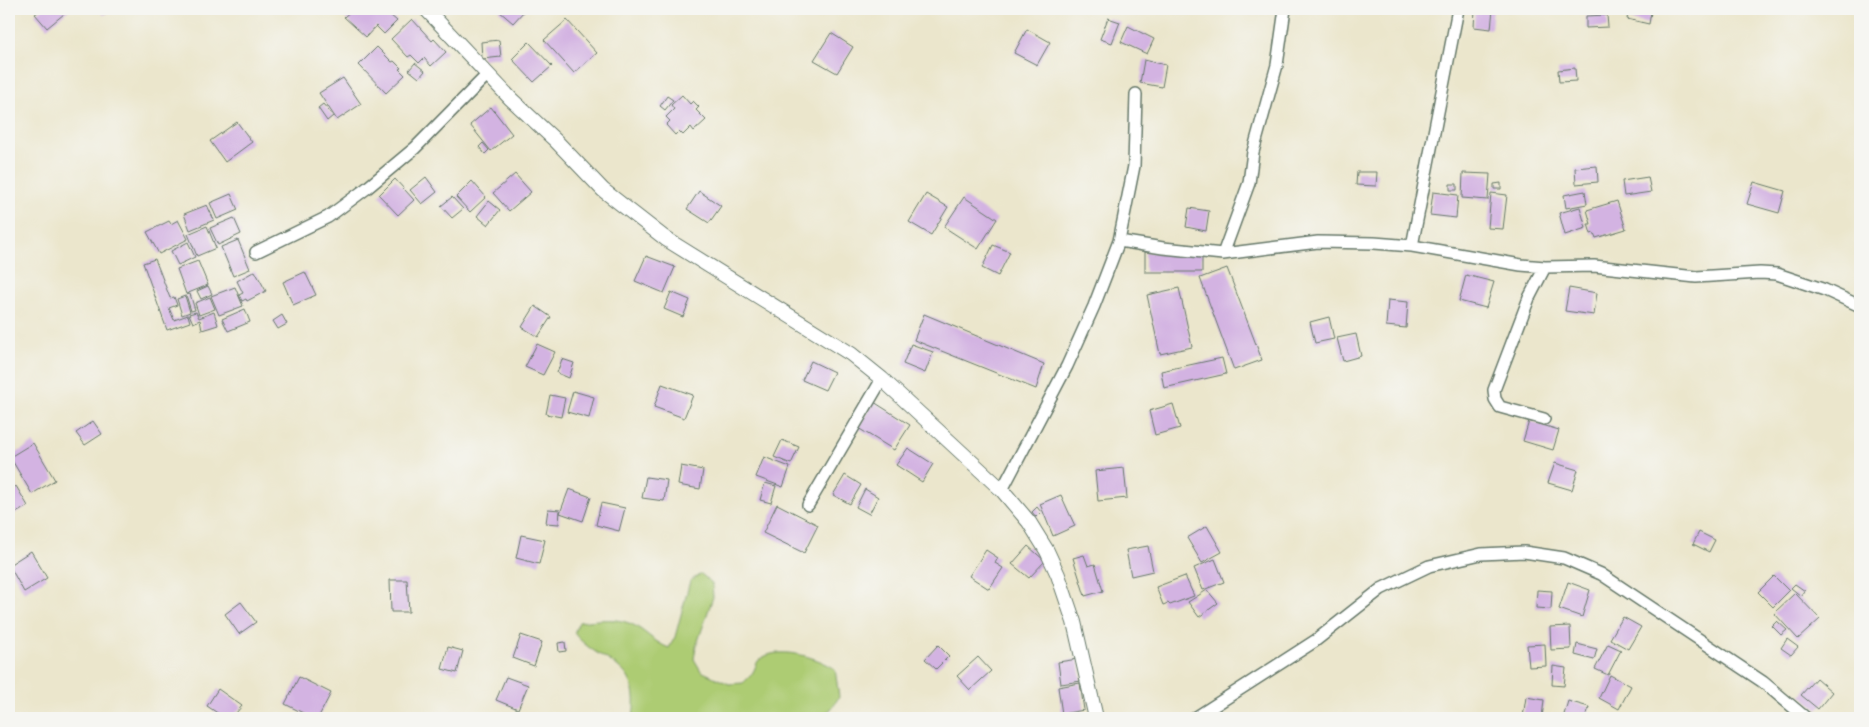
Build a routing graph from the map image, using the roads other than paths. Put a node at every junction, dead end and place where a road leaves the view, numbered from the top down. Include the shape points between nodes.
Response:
1 (426, 9) edge
2 (1285, 9) edge
3 (1458, 9) edge
4 (487, 75) junction
5 (1136, 94) dead end
6 (1120, 241) junction
7 (1412, 246) junction
8 (256, 252) dead end
9 (1223, 254) junction
10 (1545, 267) junction
11 (1860, 306) edge
12 (882, 379) junction
13 (1544, 419) dead end
14 (1002, 490) junction
15 (808, 506) dead end
16 (1096, 718) edge
17 (1195, 718) edge
18 (1806, 718) edge

1 - 4 street
2 - 9 street via 1277,65 1253,152 1249,182
3 - 7 street
4 - 8 street via 414,148 367,188 328,217
4 - 12 street via 602,190 666,239 819,333
5 - 6 street via 1134,166
6 - 9 street
6 - 14 street via 1067,366
7 - 9 street via 1318,242
7 - 10 street
10 - 11 street via 1594,266 1696,277 1776,274 1826,290
10 - 13 street via 1529,298 1494,390 1500,407
12 - 14 street
12 - 15 street
14 - 16 street via 1029,522 1058,574 1074,622
17 - 18 street via 1315,641 1381,589 1429,566 1481,554 1524,552 1564,558 1601,574 1763,682

